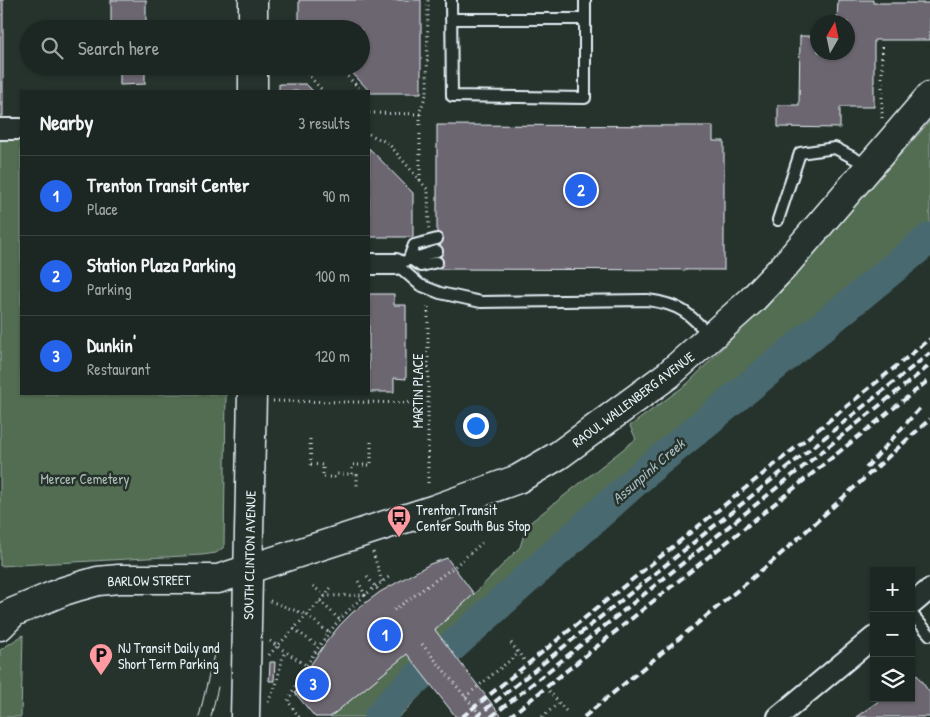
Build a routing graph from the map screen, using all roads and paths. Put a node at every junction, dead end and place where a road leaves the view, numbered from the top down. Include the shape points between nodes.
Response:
1 (254, 0) edge
2 (428, 0) edge
3 (451, 0) edge
4 (585, 0) edge
5 (451, 19) junction
6 (585, 19) junction
7 (253, 20) edge
8 (882, 44) dead end
9 (253, 75) edge
10 (308, 75) edge
11 (347, 75) edge
12 (253, 90) edge
13 (322, 90) edge
14 (361, 90) edge
15 (930, 96) edge
16 (370, 113) edge
17 (420, 114) junction
18 (882, 119) dead end
19 (0, 129) edge
20 (20, 129) edge
21 (370, 134) edge
22 (870, 166) junction
23 (420, 180) junction
24 (778, 220) dead end
25 (433, 237) joint
26 (437, 251) dead end
27 (402, 261) junction
28 (437, 262) dead end
29 (370, 264) edge
30 (428, 299) dead end
31 (712, 338) junction
32 (262, 398) edge
33 (428, 404) junction
34 (310, 439) dead end
35 (371, 440) dead end
36 (352, 474) junction
37 (428, 483) dead end
38 (357, 486) dead end
39 (482, 543) dead end
40 (372, 550) dead end
41 (248, 570) junction
42 (392, 575) dead end
43 (367, 577) dead end
44 (357, 580) dead end
45 (382, 582) junction
46 (313, 586) dead end
47 (332, 586) dead end
48 (375, 587) junction
49 (930, 589) edge
50 (380, 592) dead end
51 (365, 594) junction
52 (325, 596) junction
53 (263, 598) dead end
54 (320, 601) junction
55 (915, 602) edge
56 (394, 610) dead end
57 (307, 615) junction
58 (915, 618) edge
59 (5, 619) edge
60 (339, 619) junction
61 (294, 629) junction
62 (328, 632) junction
63 (930, 636) edge
64 (870, 639) edge
65 (270, 640) dead end
66 (511, 643) dead end
67 (422, 644) dead end
68 (278, 646) junction
69 (318, 646) junction
70 (286, 652) junction
71 (519, 653) junction
72 (269, 655) dead end
73 (524, 660) dead end
74 (306, 665) junction
75 (549, 691) dead end
76 (466, 697) junction
77 (559, 703) junction
78 (256, 711) edge
79 (566, 711) dead end
80 (299, 717) edge
81 (482, 717) edge
82 (542, 717) edge
83 (778, 717) edge

1 - 7 street
2 - 17 path via 427,92
3 - 5 lane
4 - 6 lane
5 - 6 lane
5 - 6 lane via 452,96 586,98
8 - 18 path
9 - 12 street
10 - 13 path
11 - 14 path
15 - 22 street, RAOUL WALLENBERG AVENUE
16 - 17 path
17 - 23 path
19 - 20 street
21 - 23 path via 388,143
22 - 24 lane via 835,148 800,152
22 - 31 street, RAOUL WALLENBERG AVENUE via 782,269
23 - 25 path via 428,190
25 - 27 lane via 414,245
26 - 27 lane
27 - 28 lane via 421,266
27 - 29 street
27 - 31 lane via 420,284 440,293 481,302 662,302 693,317
30 - 33 path, MARTIN PLACE
31 - 41 street, RAOUL WALLENBERG AVENUE via 618,413 559,455 518,479
32 - 33 path
32 - 41 street, SOUTH CLINTON AVENUE
33 - 37 path, MARTIN PLACE
34 - 36 path via 311,464 323,465 323,477
35 - 36 path via 371,465 352,465
36 - 38 path via 357,474
39 - 56 path
40 - 45 path
41 - 59 street, BARLOW STREET via 218,579 98,581 64,591
41 - 78 street, SOUTH CLINTON AVENUE
42 - 45 path
43 - 48 path
44 - 51 path
45 - 48 path
46 - 52 path
47 - 52 path
48 - 50 path
48 - 51 path
49 - 55 street
51 - 52 path
51 - 60 path
52 - 54 path
53 - 57 path
54 - 57 path
54 - 60 path
57 - 61 path
57 - 62 path
58 - 63 lane
60 - 62 path
61 - 68 path
61 - 69 path
62 - 69 path
64 - 83 street
65 - 68 path
66 - 71 path
67 - 76 path, bridge
68 - 70 path
68 - 72 path
69 - 74 path
70 - 74 path
70 - 78 path via 282,656 276,685
71 - 73 path
71 - 76 path
74 - 80 path via 288,701
75 - 77 path
76 - 81 path, bridge
77 - 79 path
77 - 82 path

